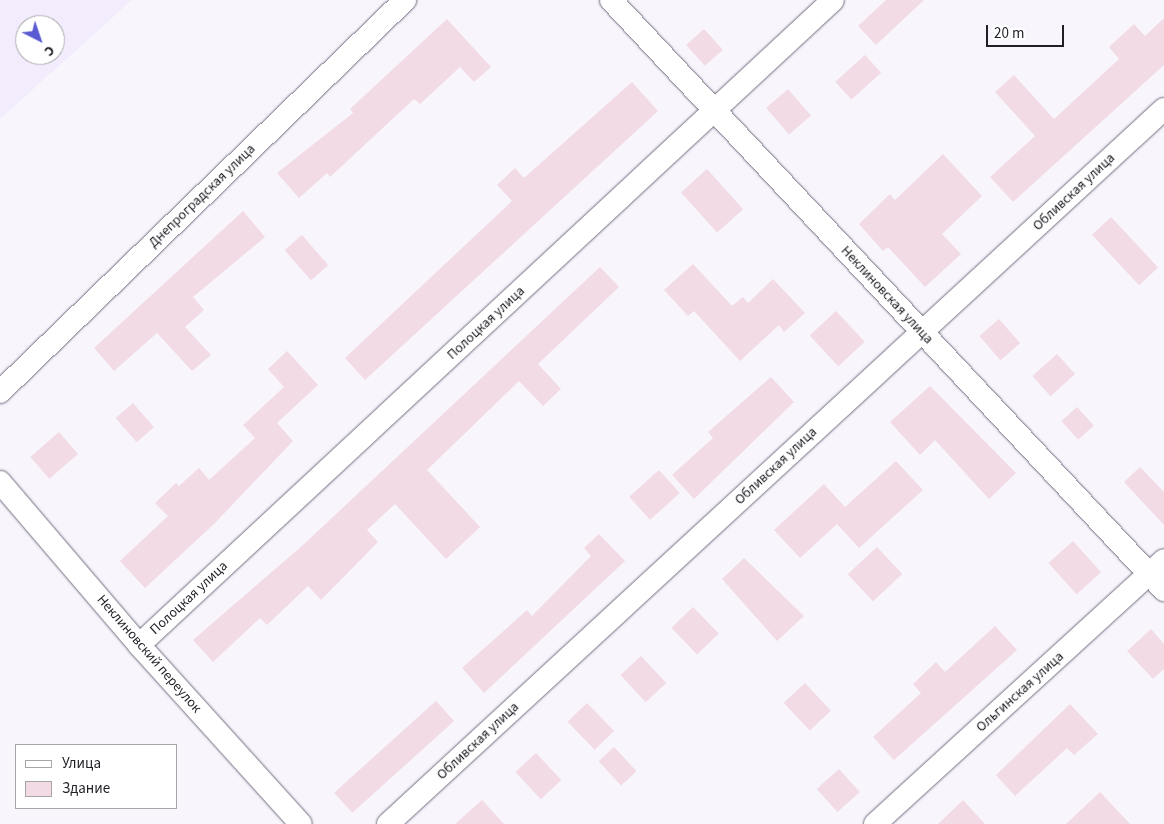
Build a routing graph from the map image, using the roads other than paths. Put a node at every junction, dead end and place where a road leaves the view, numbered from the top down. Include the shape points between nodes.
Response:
1 (405, 0) edge
2 (611, 0) edge
3 (833, 0) edge
4 (1164, 109) edge
5 (714, 110) junction
6 (921, 331) junction
7 (0, 392) edge
8 (0, 482) edge
9 (1156, 567) edge
10 (1164, 590) edge
11 (139, 645) junction
12 (301, 824) edge
13 (388, 824) edge
14 (875, 824) edge

1 - 7 street, Днепроградская улица
2 - 5 street, Неклиновская улица
3 - 5 street, Полоцкая улица
4 - 6 street, Обливская улица
5 - 6 street, Неклиновская улица
5 - 11 street, Полоцкая улица
6 - 9 street, Неклиновская улица
6 - 13 street, Обливская улица
8 - 11 street, Неклиновский переулок
9 - 10 street, Неклиновская улица
9 - 14 street, Ольгинская улица
11 - 12 street, Неклиновский переулок

